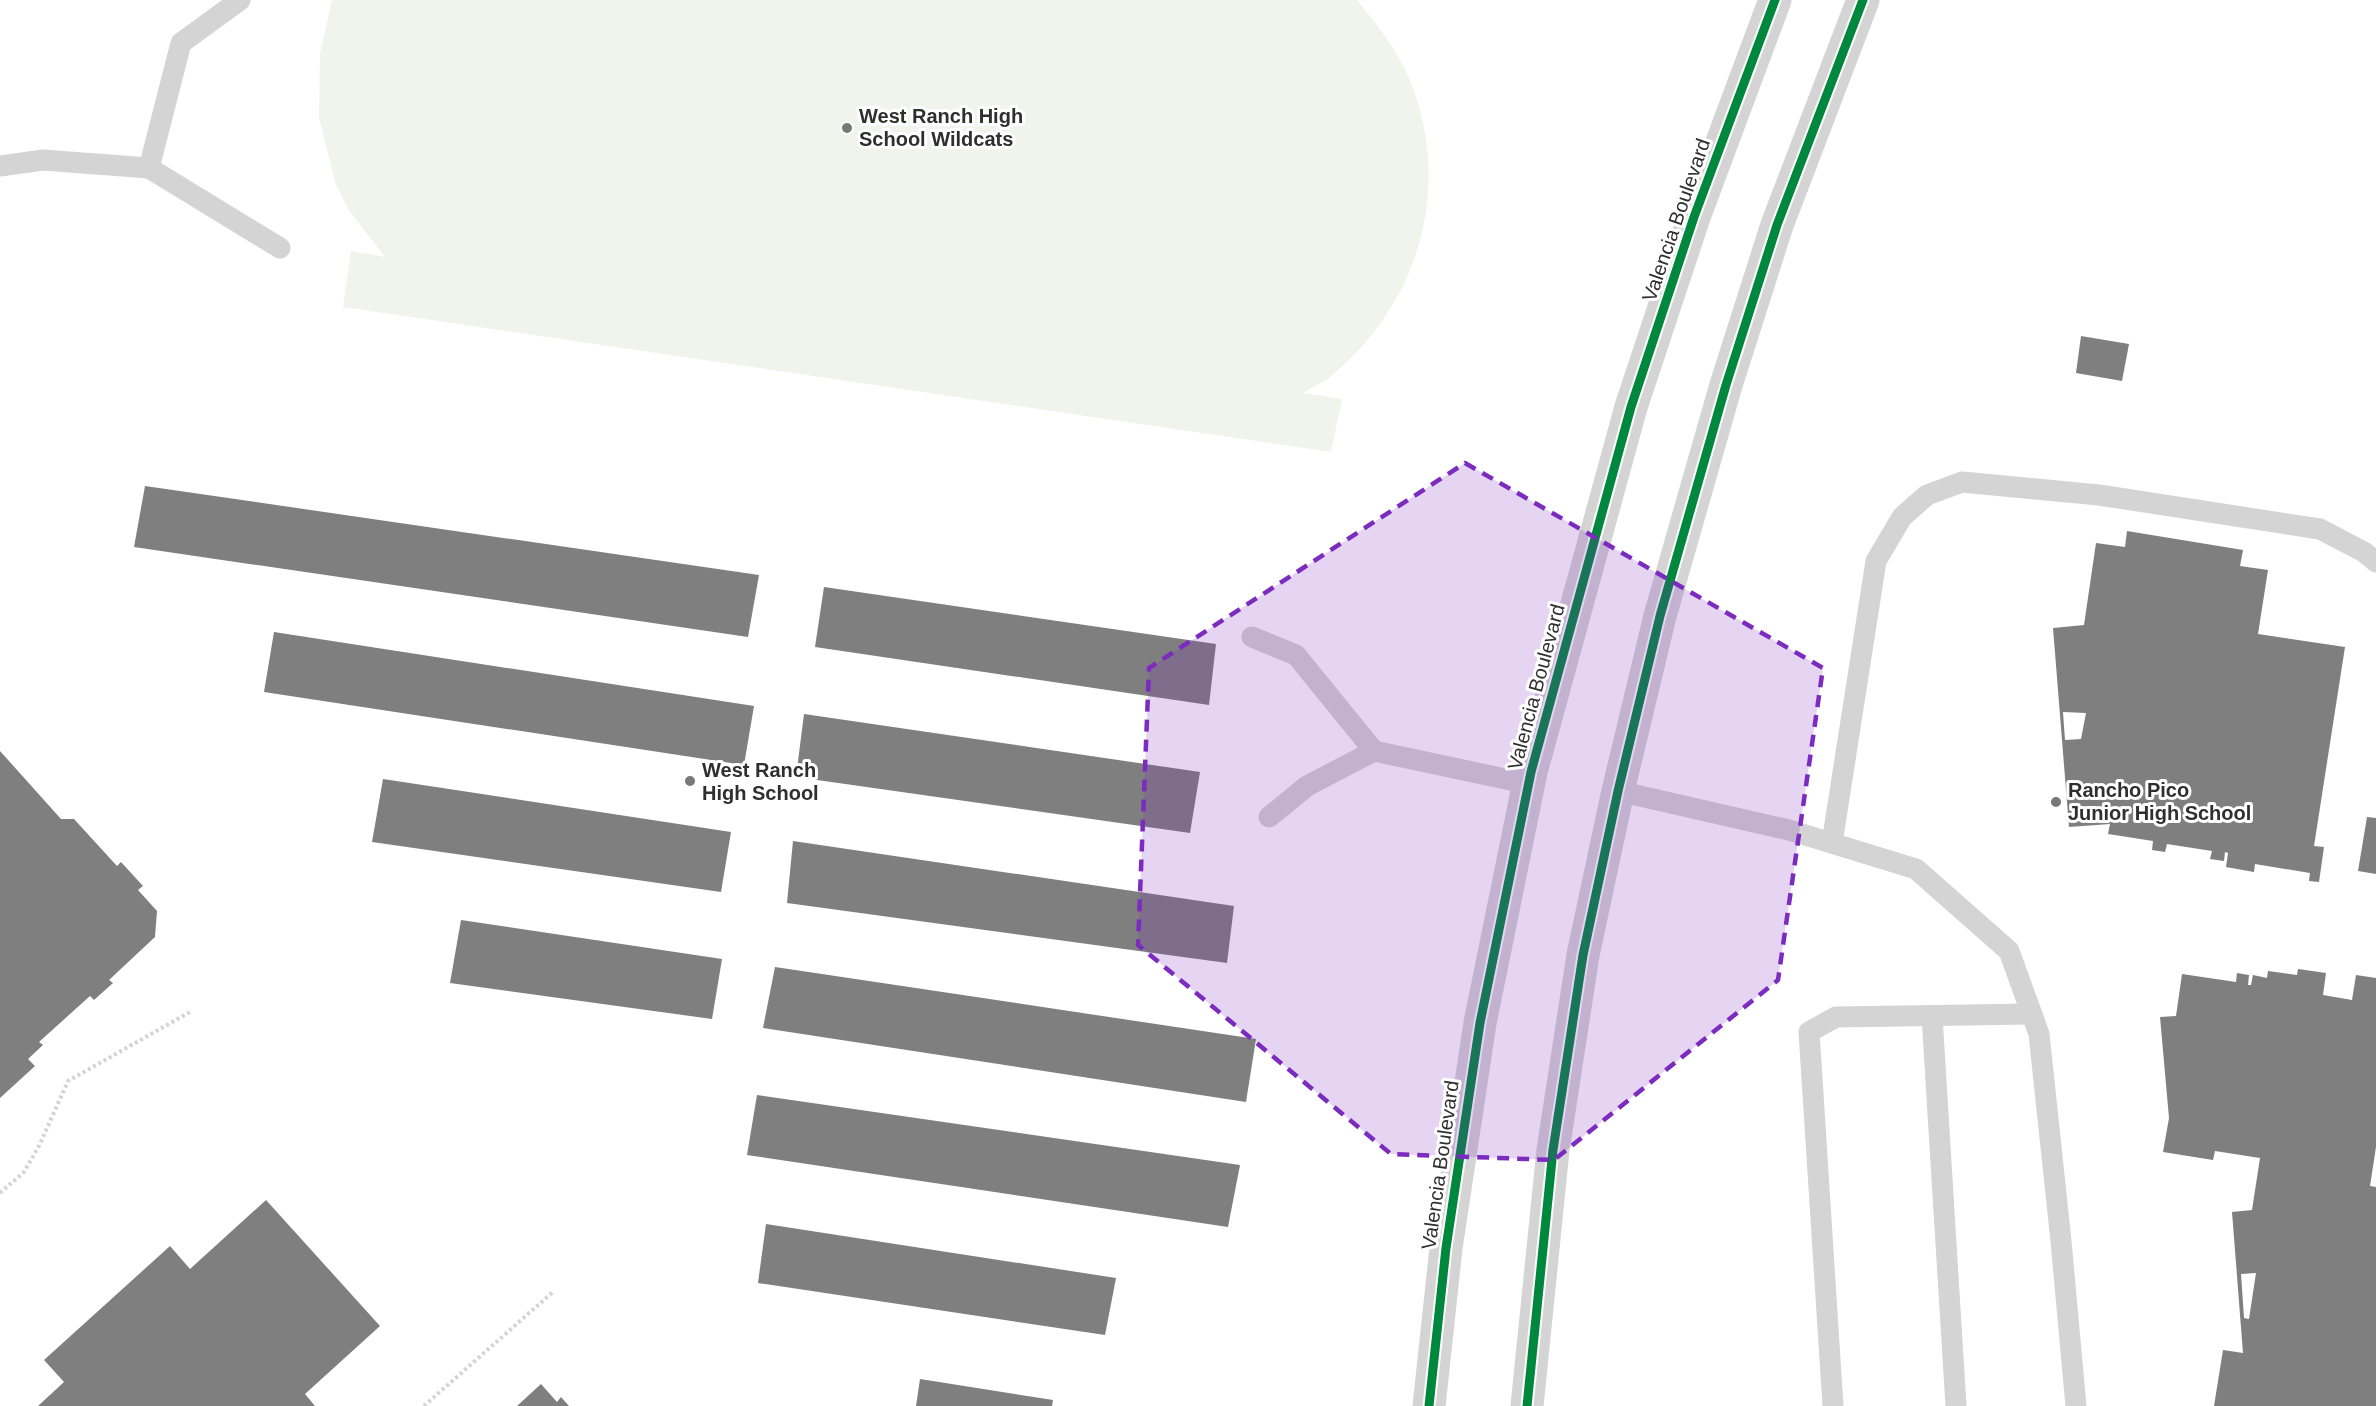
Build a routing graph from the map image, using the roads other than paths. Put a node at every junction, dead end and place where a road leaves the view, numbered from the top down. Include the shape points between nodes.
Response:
1 (240, 0) edge
2 (1775, 0) edge
3 (1863, 0) edge
4 (0, 166) edge
5 (149, 168) junction
6 (280, 248) dead end
7 (2376, 562) edge
8 (1252, 637) dead end
9 (1374, 751) junction
10 (1529, 784) junction
11 (1618, 791) junction
12 (1269, 818) dead end
13 (1832, 843) junction
14 (2032, 1014) junction
15 (1932, 1016) junction
16 (1429, 1406) edge
17 (1527, 1406) edge
18 (1833, 1406) edge
19 (1956, 1406) edge
20 (2076, 1406) edge

1 - 5 lane via 181,43
2 - 10 street, Valencia Boulevard via 1694,217 1631,407
3 - 11 street via 1777,225 1730,375 1660,616
4 - 5 lane via 43,160
5 - 6 lane
7 - 13 lane via 2320,529 2099,495 1962,482 1927,495 1902,517 1876,561
8 - 9 lane via 1296,655
9 - 10 lane
9 - 12 lane via 1307,786
10 - 16 street, Valencia Boulevard via 1480,1023 1446,1248
11 - 13 lane
11 - 17 street via 1583,955 1553,1150
13 - 14 lane via 1916,869 2009,951
14 - 15 lane
14 - 20 lane via 2039,1034
15 - 18 lane via 1836,1017 1809,1032
15 - 19 lane

